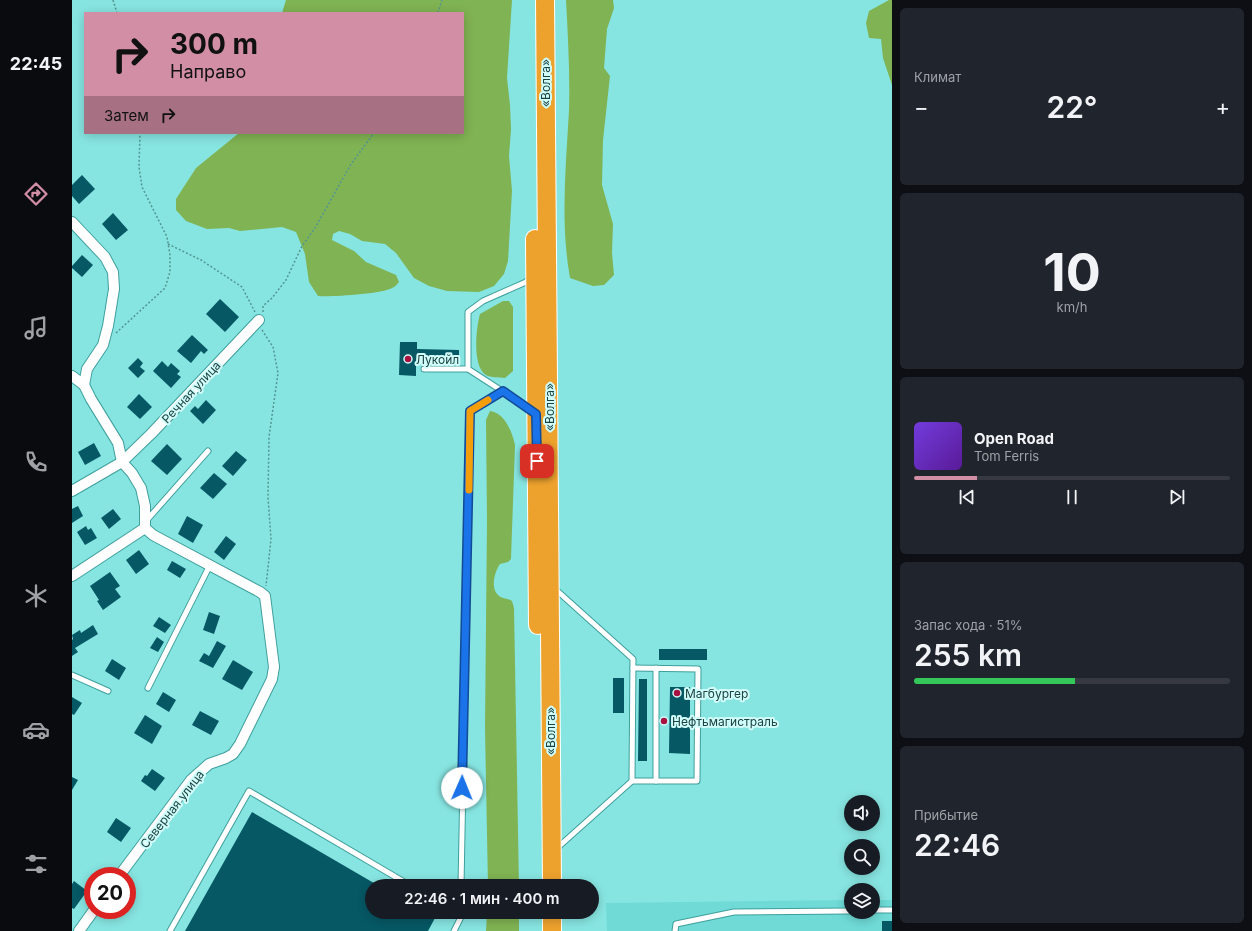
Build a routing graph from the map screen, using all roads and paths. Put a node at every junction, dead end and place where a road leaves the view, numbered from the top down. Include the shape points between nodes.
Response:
1 (113, 0) edge
2 (442, 0) edge
3 (533, 0) edge
4 (545, 0) edge
5 (117, 12) edge
6 (438, 12) edge
7 (140, 134) edge
8 (373, 134) edge
9 (72, 222) edge
10 (168, 244) junction
11 (535, 273) junction
12 (259, 320) junction
13 (103, 344) junction
14 (424, 369) dead end
15 (468, 369) junction
16 (72, 376) edge
17 (84, 385) junction
18 (503, 391) junction
19 (536, 414) junction
20 (208, 451) dead end
21 (122, 462) junction
22 (72, 491) edge
23 (145, 525) junction
24 (210, 565) junction
25 (72, 576) edge
26 (550, 585) junction
27 (265, 596) junction
28 (633, 668) junction
29 (656, 668) junction
30 (72, 675) edge
31 (148, 688) dead end
32 (108, 691) dead end
33 (632, 781) junction
34 (656, 781) junction
35 (551, 853) junction
36 (127, 867) edge
37 (399, 879) edge
38 (461, 879) edge
39 (540, 879) edge
40 (552, 879) edge
41 (880, 910) edge
42 (892, 910) edge
43 (844, 911) edge
44 (87, 919) edge
45 (460, 919) edge
46 (540, 919) edge
47 (552, 919) edge
48 (78, 931) edge
49 (170, 931) edge
50 (454, 931) edge
51 (540, 931) edge
52 (552, 931) edge
53 (675, 931) edge

1 - 5 path
2 - 6 path
3 - 11 highway, «Волга»
4 - 26 highway, «Волга»
7 - 10 path via 139,167 142,186
8 - 12 path via 351,164 302,246 286,280 263,306
9 - 13 street via 105,256 113,272 114,289
10 - 12 path via 202,260 242,287
10 - 13 path via 170,272 165,288
11 - 15 lane via 526,282 483,301 468,312
11 - 19 highway, «Волга»
12 - 21 street, Речная улица via 152,434
12 - 27 path via 260,327 273,347 278,373 269,437 268,497 271,539
13 - 17 street via 87,369
14 - 15 lane
15 - 18 lane
16 - 17 street
17 - 21 street via 118,443
18 - 19 lane
18 - 38 lane via 470,411
19 - 39 highway, «Волга»
20 - 23 lane
21 - 22 street, Речная улица
21 - 23 street via 141,488 145,506
23 - 24 street via 153,535
23 - 25 street
24 - 27 street
24 - 31 lane
26 - 28 lane via 633,659
26 - 35 highway, «Волга»
27 - 36 street, Северная улица via 274,667 272,679 240,744 233,754 209,764 191,780
28 - 29 lane
28 - 33 lane
29 - 34 lane
29 - 34 lane via 698,668 698,766 697,781
30 - 32 lane
33 - 34 lane
33 - 35 lane
35 - 40 highway, «Волга»
37 - 49 lane via 249,791
41 - 42 lane
43 - 53 lane via 734,912 676,924
44 - 48 street
45 - 50 lane
46 - 51 highway
47 - 52 highway

